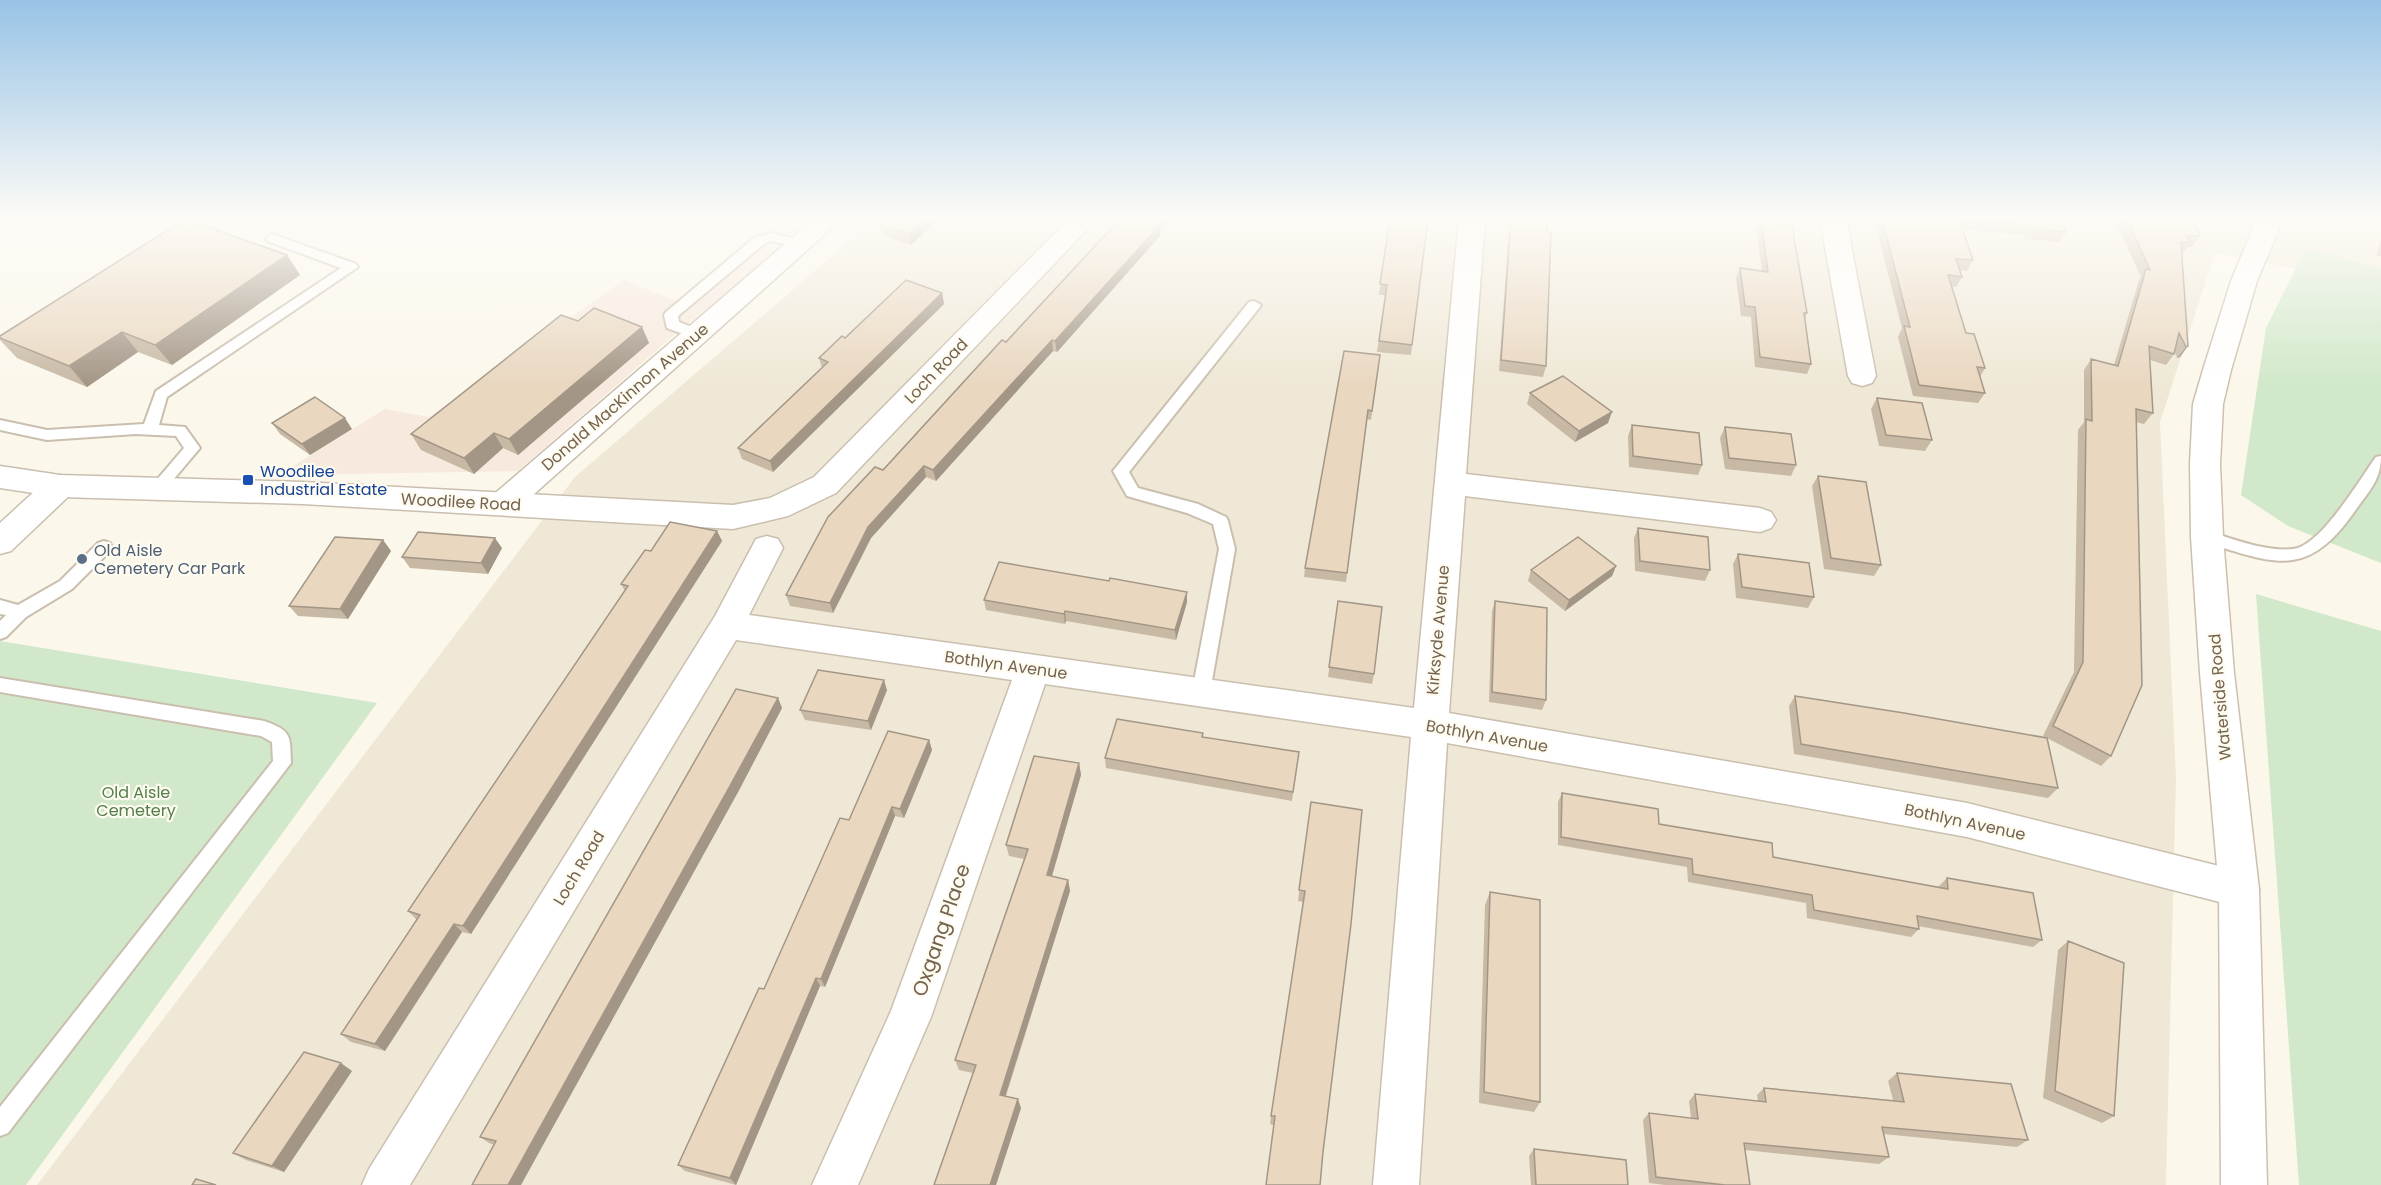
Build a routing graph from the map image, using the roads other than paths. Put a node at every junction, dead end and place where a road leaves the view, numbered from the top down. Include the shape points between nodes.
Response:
1 (340, 274) edge
2 (766, 274) edge
3 (1029, 274) edge
4 (1467, 274) edge
5 (1843, 274) edge
6 (2247, 274) edge
7 (1254, 305) dead end
8 (1862, 376) dead end
9 (0, 424) edge
10 (150, 429) junction
11 (2381, 461) edge
12 (0, 477) edge
13 (1450, 483) junction
14 (60, 486) junction
15 (158, 489) junction
16 (503, 504) junction
17 (777, 508) joint
18 (1760, 520) dead end
19 (2207, 537) junction
20 (0, 542) edge
21 (104, 548) dead end
22 (767, 548) dead end
23 (0, 607) edge
24 (20, 612) junction
25 (727, 625) junction
26 (0, 632) edge
27 (1033, 669) junction
28 (0, 685) edge
29 (1201, 692) junction
30 (1430, 725) junction
31 (2239, 889) junction
32 (0, 1125) edge
33 (385, 1185) edge
34 (835, 1185) edge
35 (1396, 1185) edge
36 (2244, 1185) edge

1 - 10 lane via 161,394
2 - 16 street, Donald MacKinnon Avenue
3 - 17 street, Loch Road via 825,485
4 - 13 street, Kirksyde Avenue
5 - 8 street
6 - 19 street, Waterside Road via 2208,404
7 - 29 lane via 1120,471 1132,492 1192,508 1220,521 1227,549
9 - 10 lane via 46,435
10 - 15 lane via 180,431 192,448
11 - 19 lane via 2333,530 2302,553 2287,555
12 - 14 street, Woodilee Road
13 - 18 street
13 - 30 street, Kirksyde Avenue
14 - 15 street, Woodilee Road
14 - 20 street
15 - 16 street, Woodilee Road
16 - 17 street, Woodilee Road via 733,517
19 - 31 street, Waterside Road
21 - 24 lane via 66,585
22 - 25 street, Loch Road
23 - 24 lane
24 - 26 lane
25 - 27 street, Bothlyn Avenue
25 - 33 street, Loch Road
27 - 29 street, Bothlyn Avenue
27 - 34 street, Oxgang Place via 910,1017
28 - 32 lane via 264,729 280,738 282,763
29 - 30 street, Bothlyn Avenue
30 - 31 street, Bothlyn Avenue via 1967,820
30 - 35 street, Kirksyde Avenue
31 - 36 street, Waterside Road

